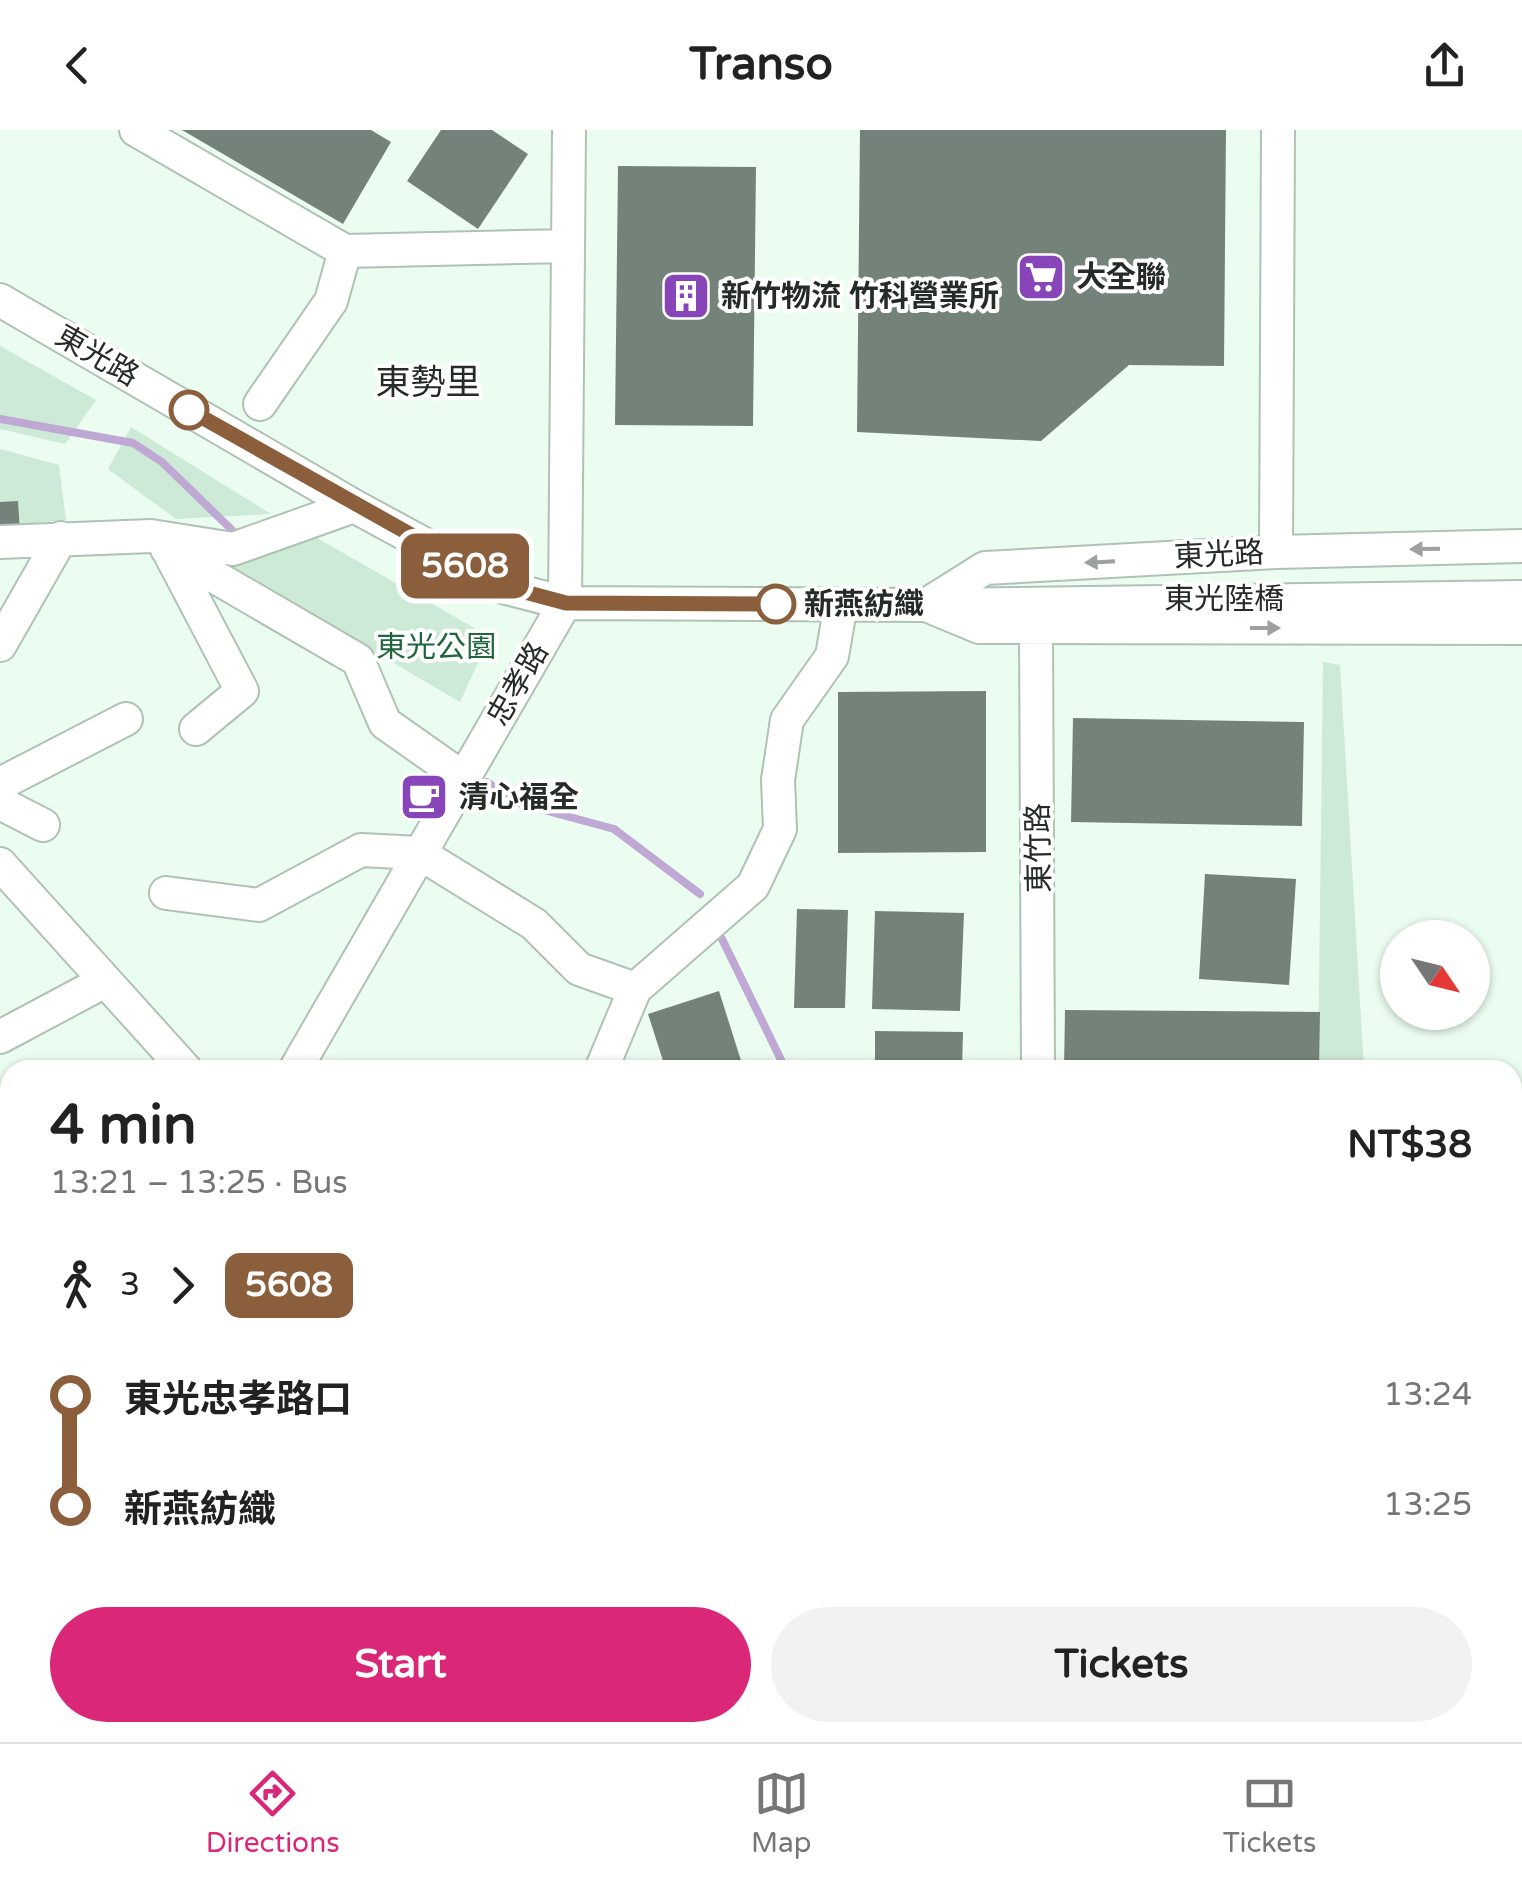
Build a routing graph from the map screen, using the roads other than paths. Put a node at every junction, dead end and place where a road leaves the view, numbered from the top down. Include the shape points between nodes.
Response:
1 (136, 130) edge
2 (569, 130) edge
3 (1278, 130) edge
4 (566, 246) junction
5 (344, 251) junction
6 (0, 300) edge
7 (260, 404) dead end
8 (354, 506) junction
9 (60, 538) junction
10 (0, 542) edge
11 (164, 543) junction
12 (1522, 546) edge
13 (1276, 552) junction
14 (1522, 597) edge
15 (566, 603) junction
16 (841, 604) junction
17 (926, 605) junction
18 (1036, 627) junction
19 (1522, 628) edge
20 (0, 645) edge
21 (126, 719) dead end
22 (196, 728) dead end
23 (464, 778) junction
24 (0, 784) edge
25 (0, 803) edge
26 (43, 825) dead end
27 (419, 853) junction
28 (0, 864) edge
29 (166, 894) dead end
30 (106, 981) junction
31 (635, 989) junction
32 (0, 1038) edge
33 (177, 1060) edge
34 (300, 1060) edge
35 (605, 1060) edge
36 (1038, 1060) edge

1 - 5 street
2 - 4 street
3 - 13 street
4 - 5 street
4 - 15 street
5 - 7 street via 330,302
6 - 8 street, 東光路
8 - 11 street via 234,548
8 - 15 street, 東光路 via 502,586
9 - 10 street
9 - 11 street
9 - 20 street
11 - 22 street via 242,692
11 - 23 street via 358,660 385,723
12 -> 13 street, 東光路
13 -> 17 street, 東光路 via 985,568
14 - 17 street, 東光陸橋
15 - 16 street, 東光路
15 - 23 street, 忠孝路
16 - 17 street, 東光路
16 - 31 street via 832,656 786,720 780,829 753,886
17 - 18 street, 東光路 via 979,627
18 -> 19 street, 東光路
18 - 36 street, 東竹路
21 - 24 street
23 - 27 street, 忠孝路
25 - 26 street
27 - 29 street via 361,850 259,905
27 - 31 street via 534,924 579,969
27 - 34 street, 忠孝路
28 - 30 street
30 - 32 street
30 - 33 street
31 - 35 street

